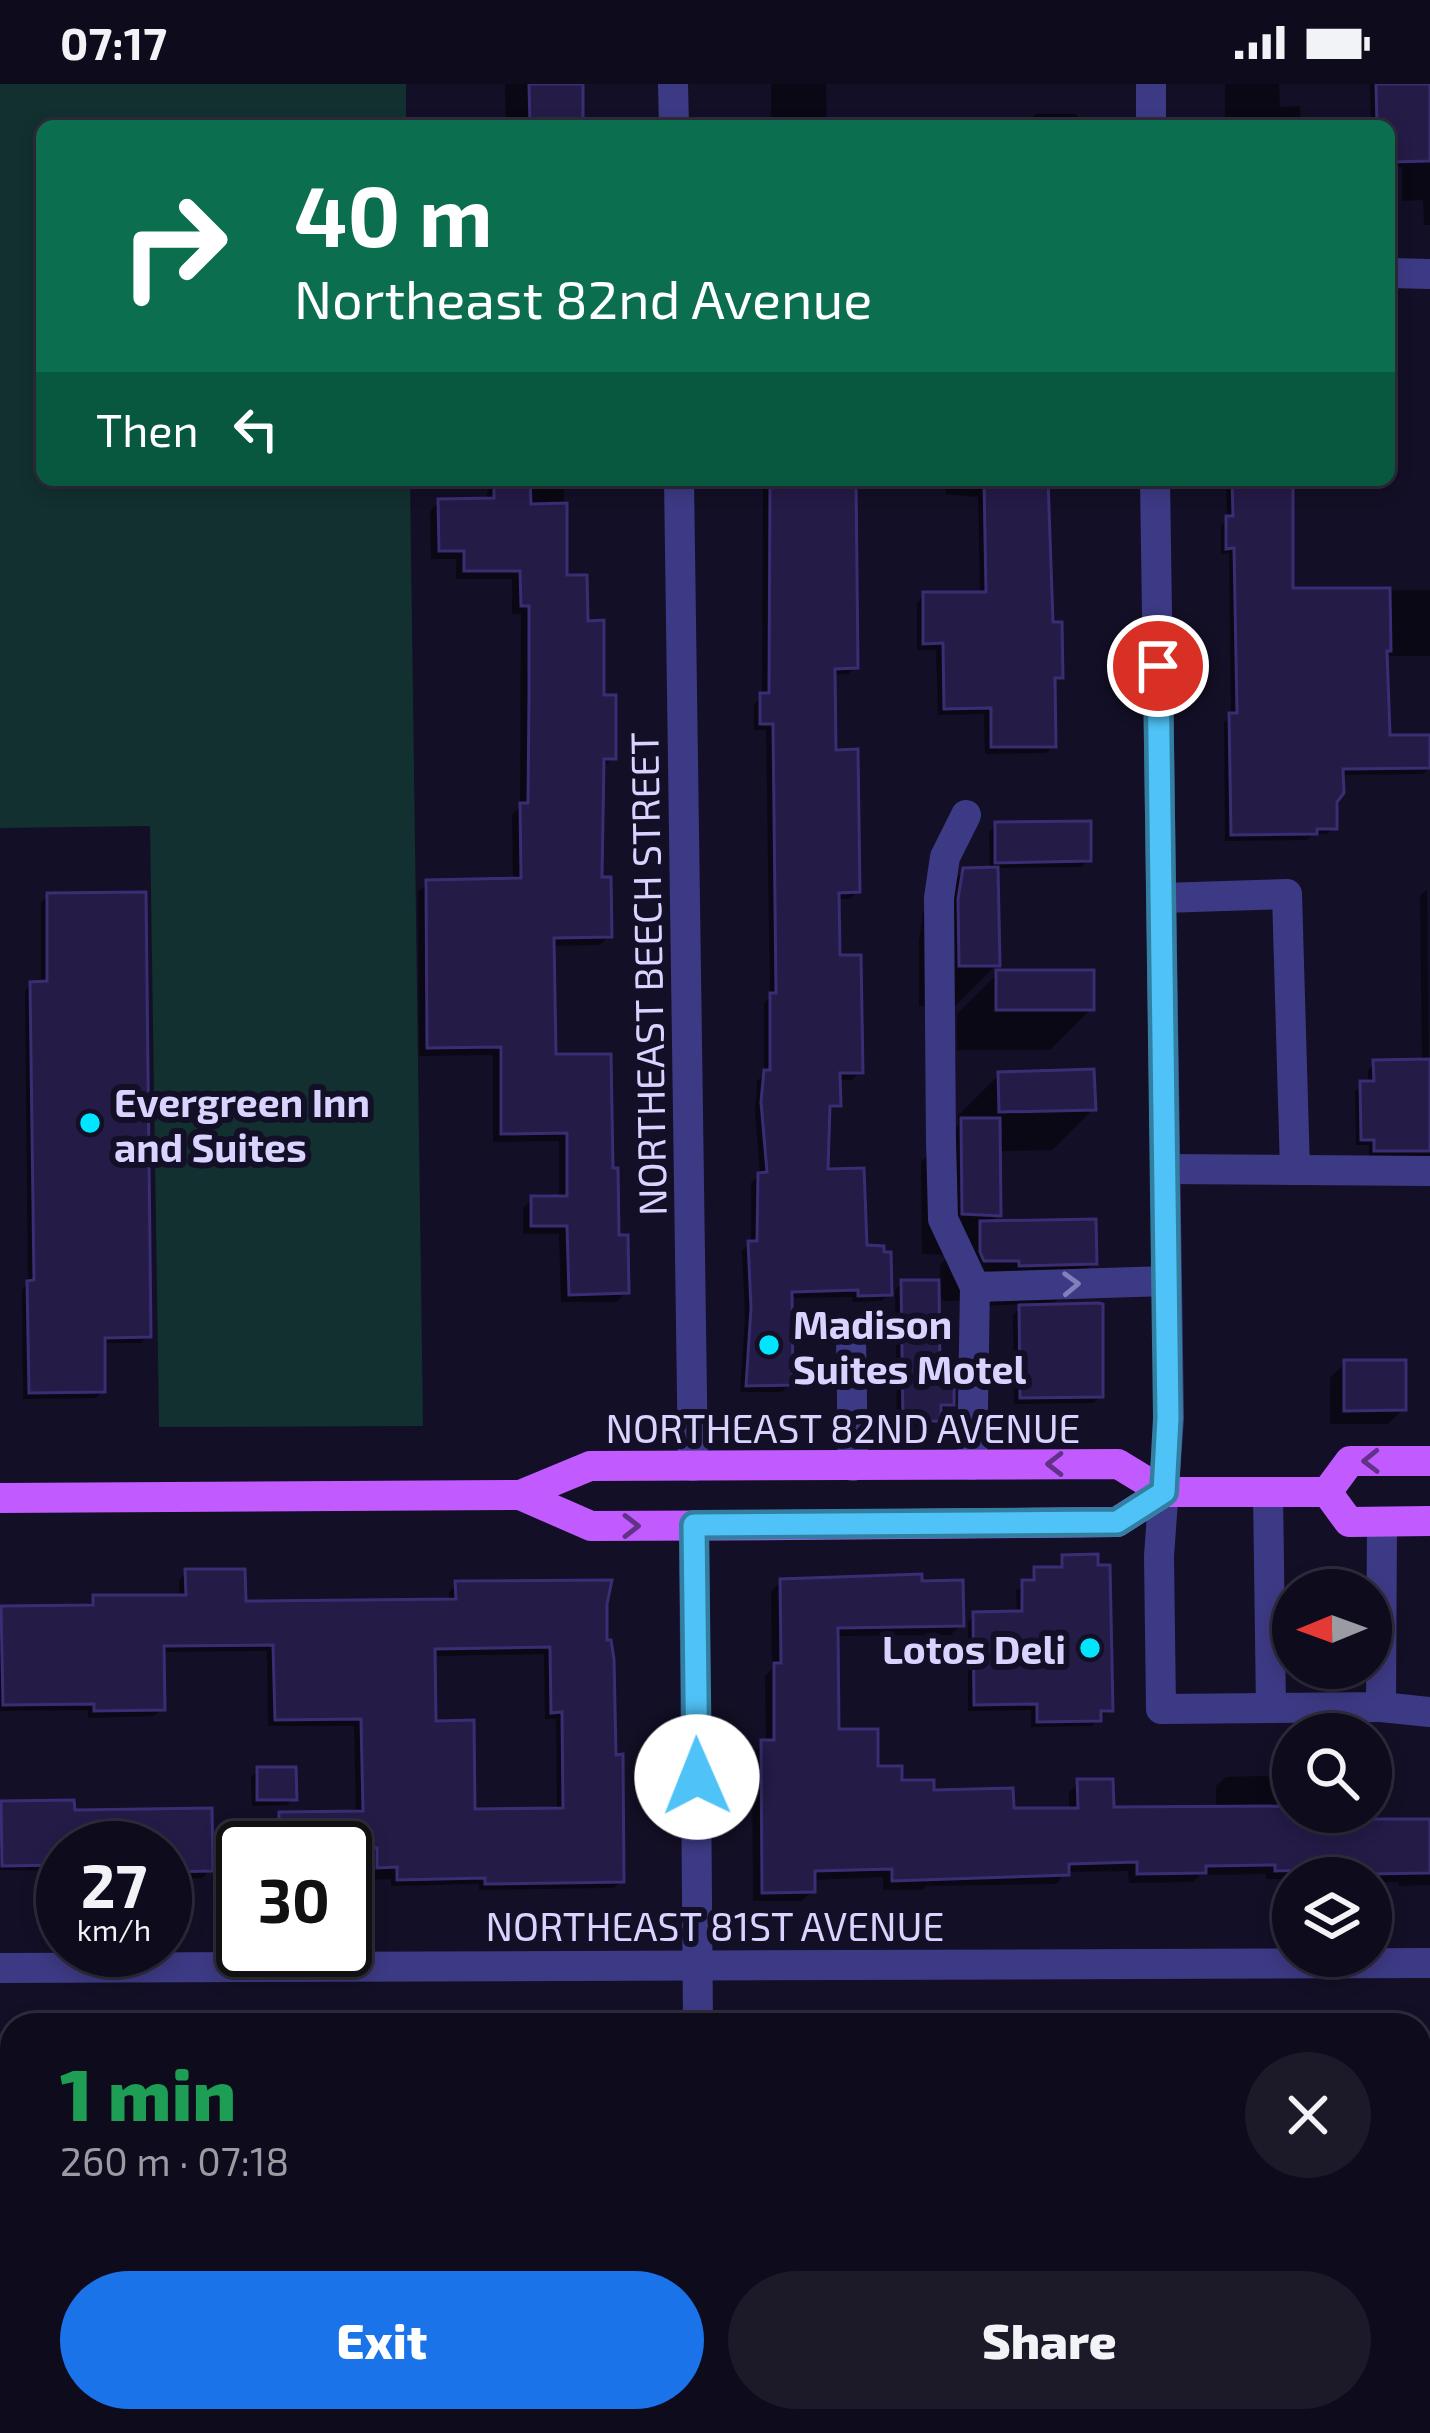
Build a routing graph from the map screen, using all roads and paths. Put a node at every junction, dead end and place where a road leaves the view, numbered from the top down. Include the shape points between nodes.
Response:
1 (673, 84) edge
2 (1150, 84) edge
3 (674, 120) edge
4 (1151, 120) edge
5 (1395, 273) edge
6 (1430, 274) edge
7 (679, 486) edge
8 (1156, 486) edge
9 (966, 815) dead end
10 (1162, 898) junction
11 (1165, 1169) junction
12 (1294, 1170) junction
13 (1430, 1171) edge
14 (1167, 1281) junction
15 (975, 1286) junction
16 (851, 1338) dead end
17 (1430, 1461) edge
18 (972, 1465) junction
19 (693, 1466) junction
20 (853, 1466) junction
21 (1164, 1492) junction
22 (1268, 1492) junction
23 (1327, 1492) junction
24 (520, 1495) junction
25 (0, 1498) edge
26 (1430, 1521) edge
27 (1382, 1522) junction
28 (694, 1525) junction
29 (1381, 1707) junction
30 (1270, 1708) junction
31 (1430, 1712) edge
32 (1430, 1963) edge
33 (698, 1964) junction
34 (0, 1967) edge
35 (698, 2013) edge

1 - 3 street
2 - 4 street
5 - 6 street
7 - 19 street, NORTHEAST BEECH STREET
8 - 10 street
9 - 15 street via 945,857 939,898 941,1141 943,1219
10 - 11 street
10 - 12 street via 1287,894
11 - 12 street
11 - 14 street
12 - 13 street
15 -> 14 street
14 - 21 street
15 - 18 street
16 - 20 street
17 -> 23 main road via 1350,1461
18 - 20 main road, NORTHEAST 82ND AVENUE
21 -> 18 main road, NORTHEAST 82ND AVENUE via 1118,1464
19 - 20 main road, NORTHEAST 82ND AVENUE
19 - 24 main road, NORTHEAST 82ND AVENUE via 590,1466
21 - 22 main road, NORTHEAST 82ND AVENUE
21 - 28 main road, NORTHEAST 82ND AVENUE via 1117,1522
21 - 30 street via 1161,1709
22 - 23 main road, NORTHEAST 82ND AVENUE
22 - 30 street
23 - 27 main road via 1349,1522
24 - 25 main road, NORTHEAST 82ND AVENUE
24 -> 28 main road, NORTHEAST 82ND AVENUE via 591,1526
26 - 27 main road
27 - 29 street
28 - 33 street
29 - 30 street
29 - 31 street
32 - 33 street, NORTHEAST 81ST AVENUE
33 - 34 street, NORTHEAST 81ST AVENUE
33 - 35 street

